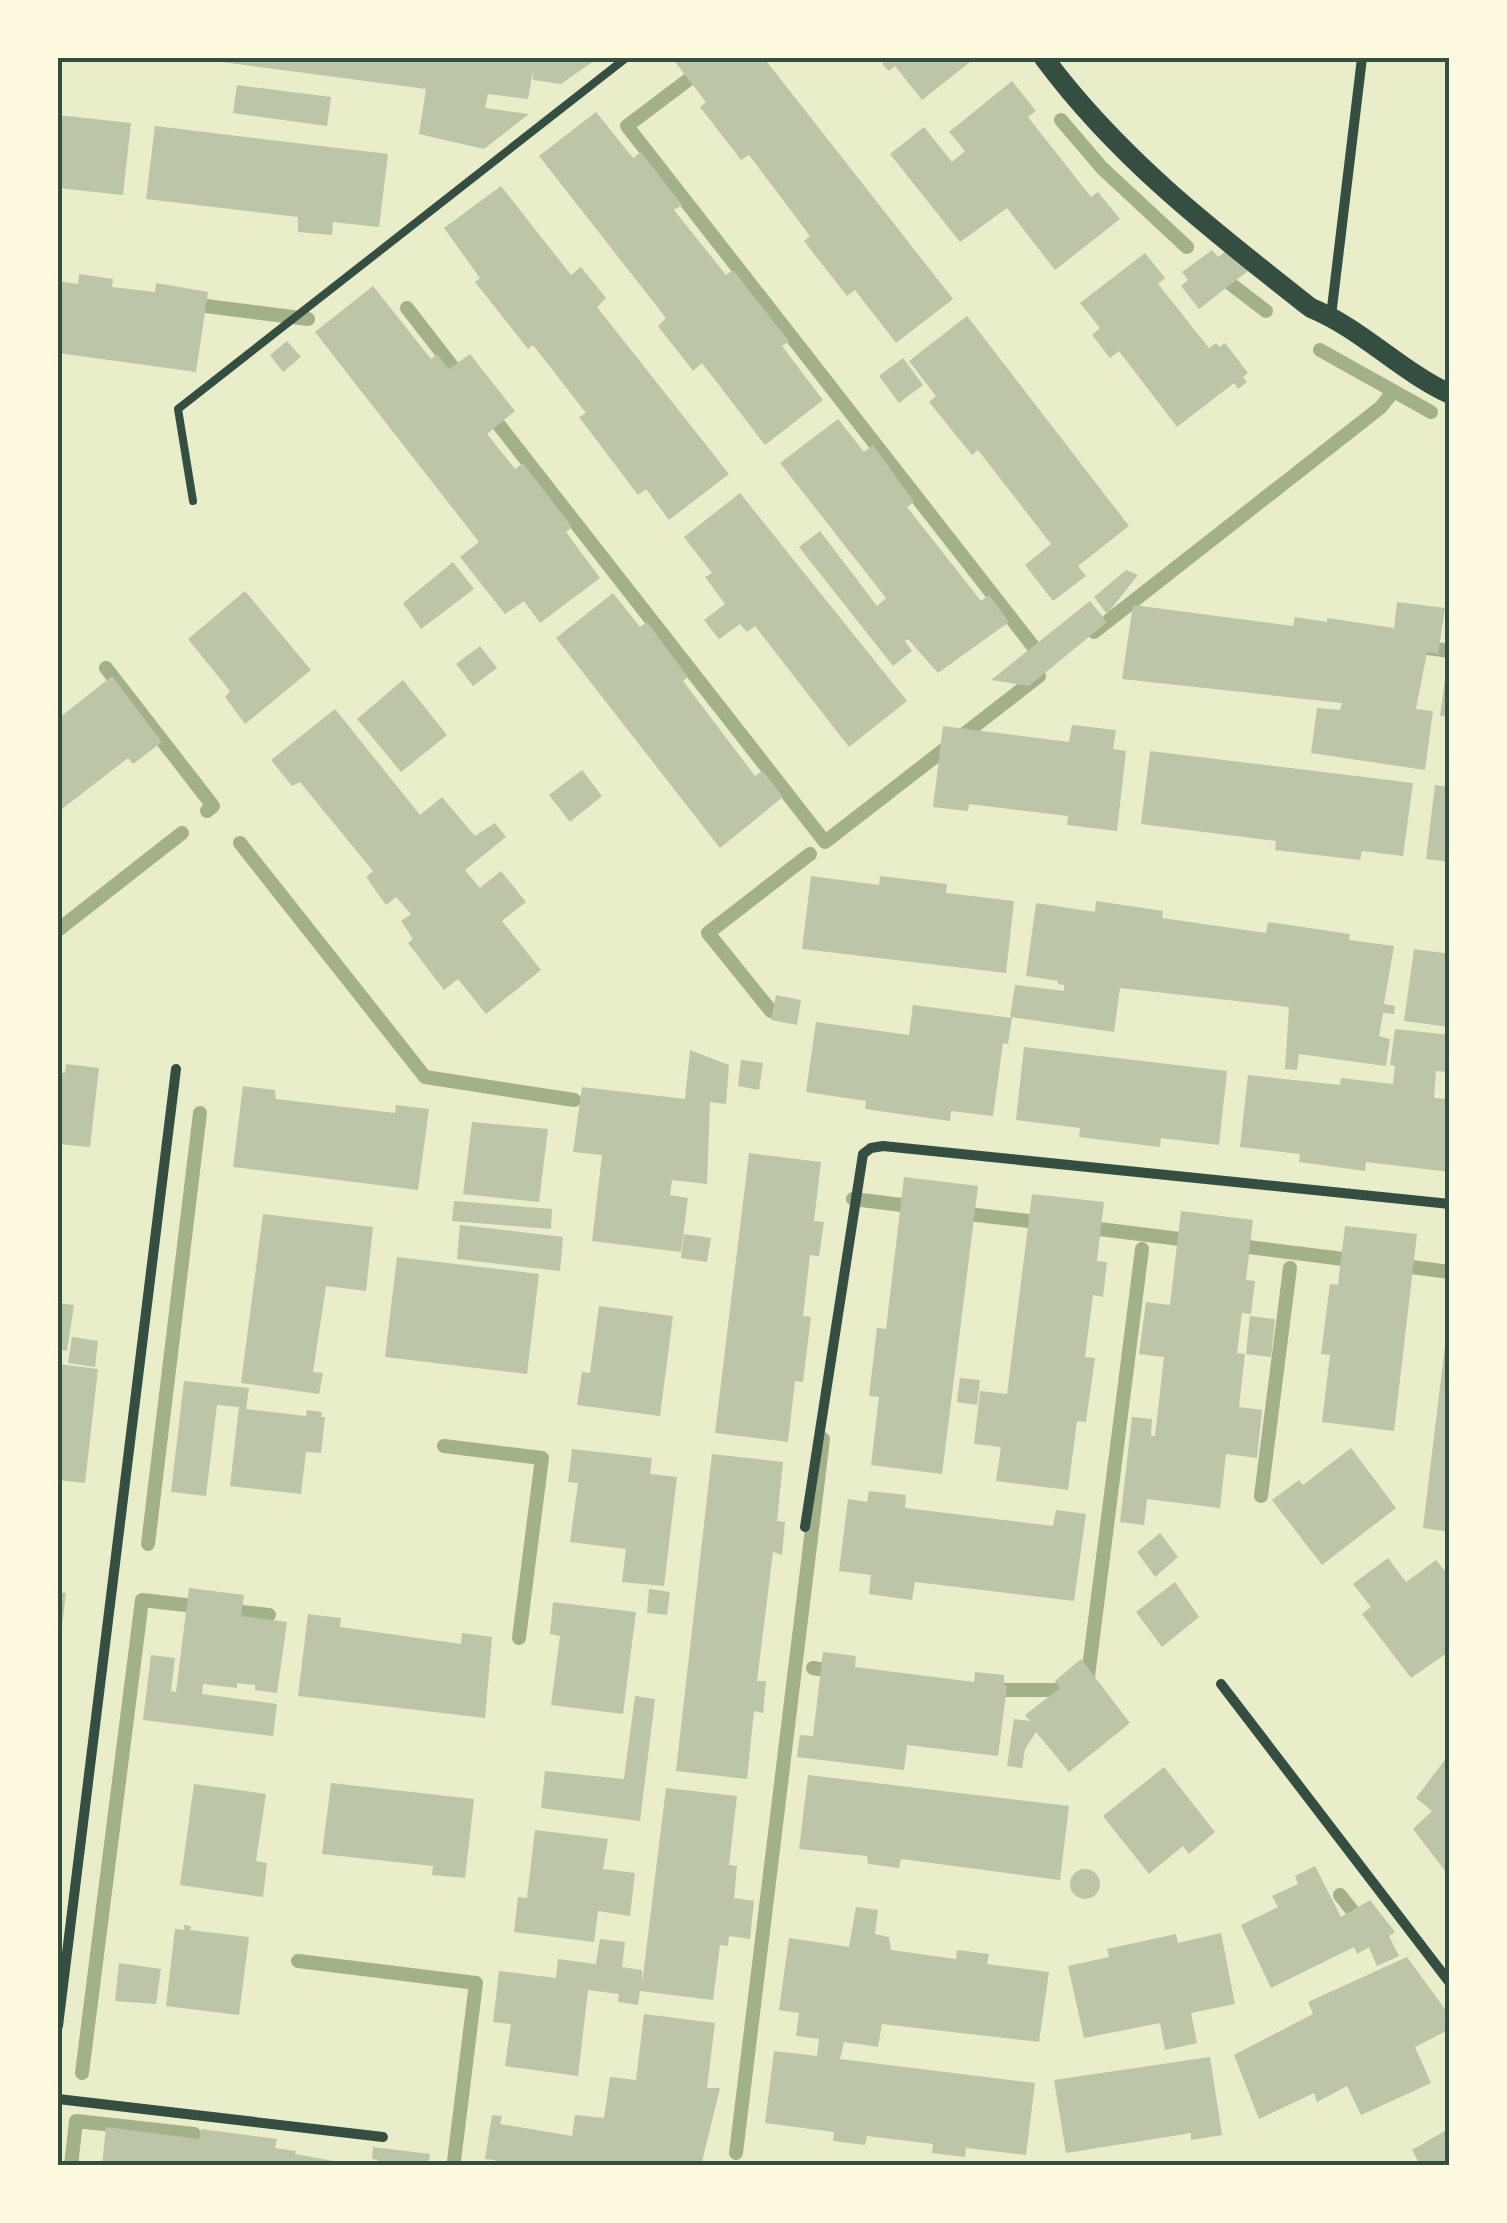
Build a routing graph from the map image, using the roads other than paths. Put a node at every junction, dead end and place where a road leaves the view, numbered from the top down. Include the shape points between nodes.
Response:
1 (626, 58) edge
2 (1044, 58) edge
3 (1362, 58) edge
4 (1331, 316) junction
5 (1450, 394) edge
6 (193, 501) dead end
7 (176, 1068) dead end
8 (1450, 1204) edge
9 (805, 1527) dead end
10 (1221, 1684) dead end
11 (1450, 1983) edge
12 (58, 2026) edge
13 (58, 2099) edge
14 (382, 2137) dead end

1 - 6 lane via 178,409
2 - 4 main road via 1124,153 1189,212 1311,308
3 - 4 street
4 - 5 main road via 1421,381
7 - 12 street
8 - 9 street via 871,1148 863,1154
10 - 11 street
13 - 14 street

